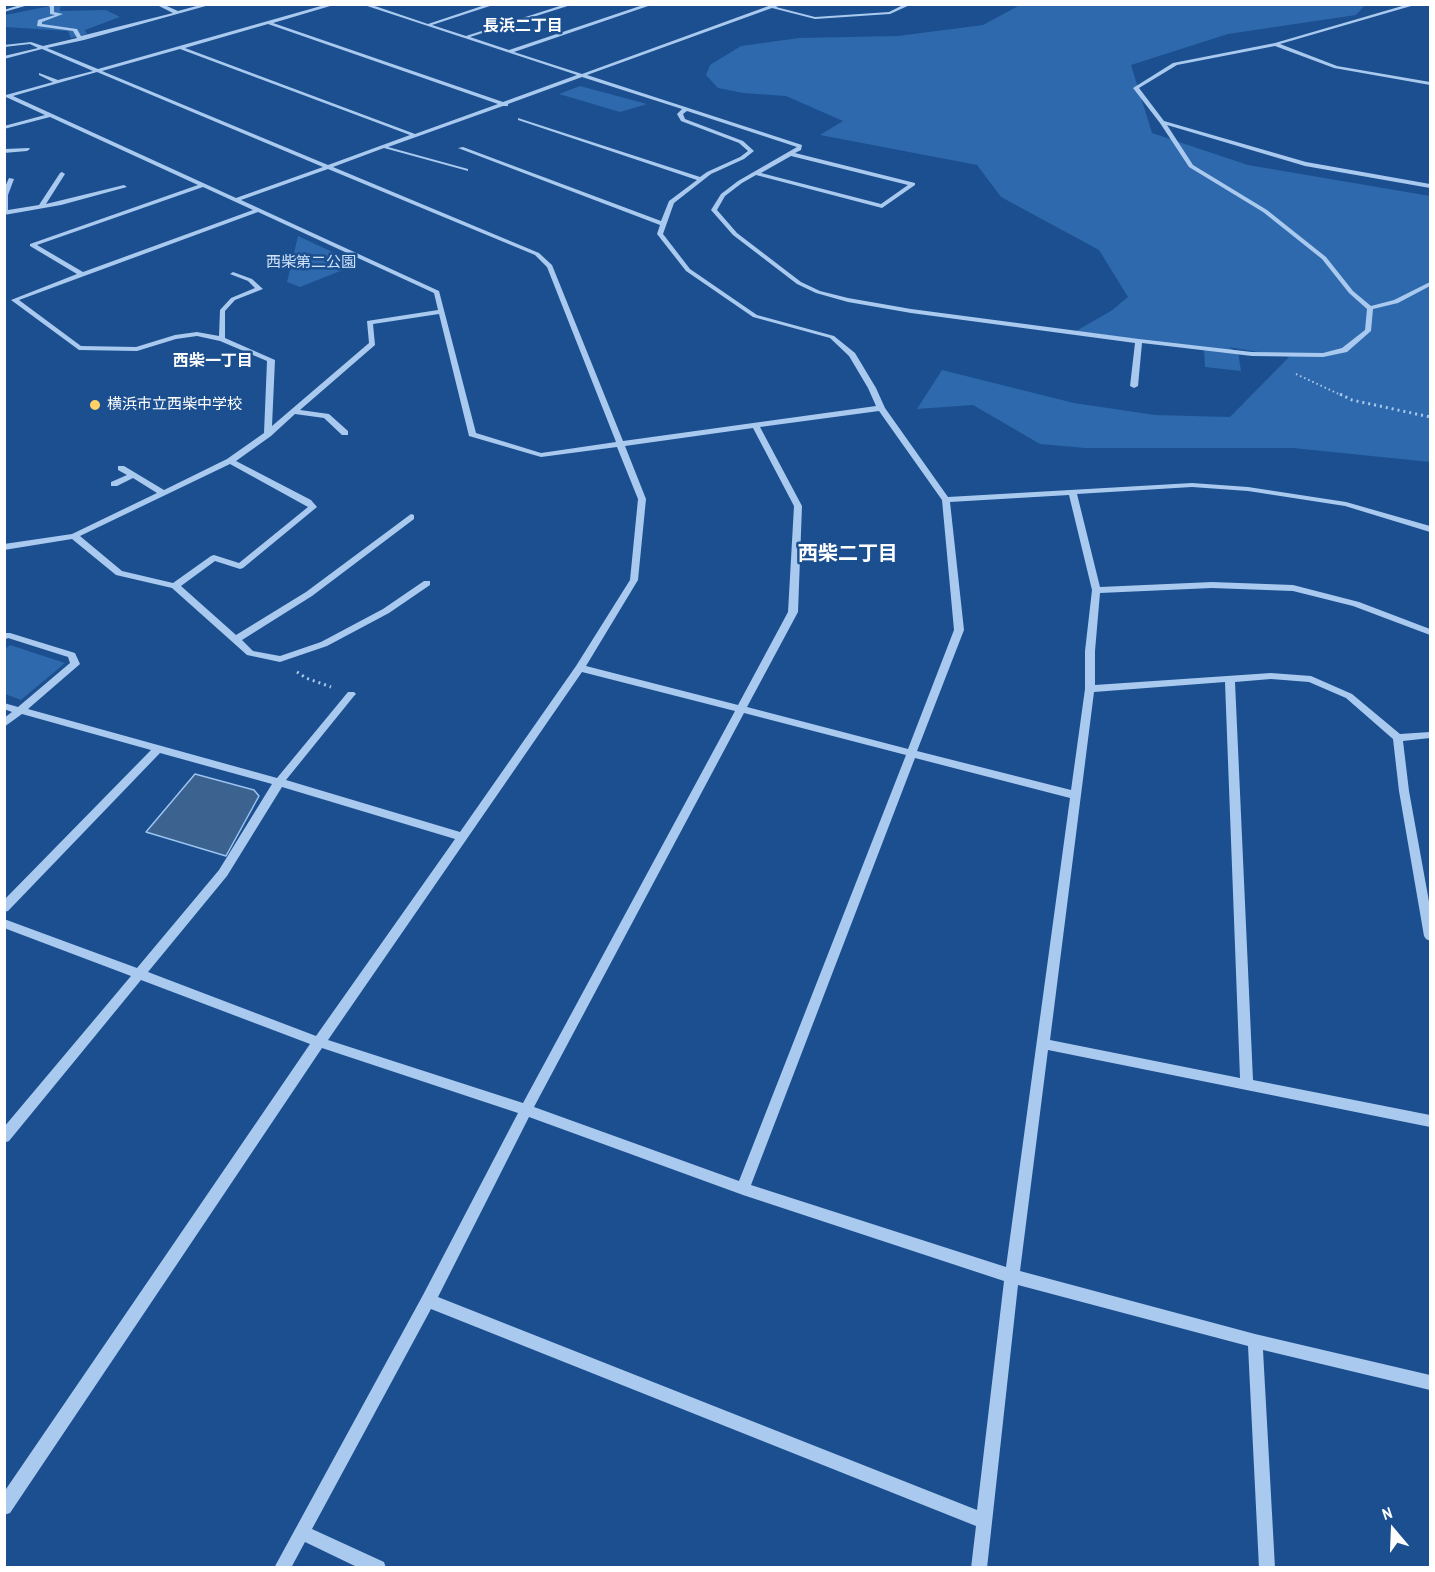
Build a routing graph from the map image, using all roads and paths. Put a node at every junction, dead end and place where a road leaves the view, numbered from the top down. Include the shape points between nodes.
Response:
1 (30, 4) edge
2 (157, 4) edge
3 (211, 4) edge
4 (335, 4) edge
5 (363, 4) edge
6 (494, 4) edge
7 (572, 4) edge
8 (652, 4) edge
9 (763, 4) edge
10 (780, 4) edge
11 (910, 4) edge
12 (1416, 4) edge
13 (50, 5) edge
14 (773, 7) junction
15 (4, 11) edge
16 (178, 13) junction
17 (268, 23) junction
18 (427, 25) junction
19 (467, 38) junction
20 (82, 39) junction
21 (1276, 44) junction
22 (4, 46) edge
23 (182, 47) junction
24 (42, 48) junction
25 (511, 51) junction
26 (4, 58) edge
27 (98, 71) junction
28 (41, 74) dead end
29 (585, 75) junction
30 (57, 82) junction
31 (1431, 84) edge
32 (7, 96) edge
33 (506, 105) junction
34 (687, 108) junction
35 (50, 115) junction
36 (520, 120) dead end
37 (1162, 122) junction
38 (4, 128) edge
39 (416, 136) junction
40 (386, 148) junction
41 (461, 148) dead end
42 (27, 149) dead end
43 (4, 151) edge
44 (791, 154) junction
45 (331, 167) junction
46 (466, 170) dead end
47 (755, 173) junction
48 (62, 174) dead end
49 (11, 179) dead end
50 (700, 179) junction
51 (920, 179) dead end
52 (913, 184) junction
53 (203, 185) junction
54 (1431, 186) edge
55 (124, 187) dead end
56 (238, 199) junction
57 (42, 205) junction
58 (258, 210) junction
59 (5, 213) edge
60 (663, 225) junction
61 (233, 274) dead end
62 (83, 275) junction
63 (1431, 284) edge
64 (4, 293) edge
65 (14, 299) junction
66 (4, 301) edge
67 (1370, 308) junction
68 (441, 312) junction
69 (222, 339) junction
70 (1139, 341) junction
71 (1292, 373) dead end
72 (1134, 386) dead end
73 (881, 408) junction
74 (294, 412) junction
75 (1431, 417) edge
76 (756, 426) junction
77 (345, 433) dead end
78 (268, 434) junction
79 (620, 443) junction
80 (230, 461) junction
81 (121, 468) dead end
82 (134, 475) junction
83 (114, 484) dead end
84 (1072, 492) junction
85 (163, 493) junction
86 (946, 500) junction
87 (411, 517) dead end
88 (1431, 529) edge
89 (74, 536) junction
90 (4, 547) edge
91 (427, 583) dead end
92 (176, 586) junction
93 (1096, 590) junction
94 (1429, 629) edge
95 (4, 637) edge
96 (237, 639) junction
97 (280, 659) junction
98 (580, 668) junction
99 (1230, 679) junction
100 (1090, 689) junction
101 (351, 694) joint
102 (4, 706) edge
103 (742, 709) junction
104 (22, 711) junction
105 (4, 724) edge
106 (1431, 735) edge
107 (1398, 738) junction
108 (159, 748) junction
109 (913, 753) junction
110 (279, 782) junction
111 (1075, 795) junction
112 (462, 837) junction
113 (4, 908) edge
114 (4, 923) edge
115 (1431, 936) edge
116 (140, 974) junction
117 (318, 1042) junction
118 (1044, 1044) junction
119 (1247, 1082) junction
120 (526, 1110) junction
121 (1431, 1121) edge
122 (4, 1137) edge
123 (743, 1189) junction
124 (1012, 1276) junction
125 (428, 1300) junction
126 (1255, 1341) junction
127 (1431, 1382) edge
128 (4, 1507) edge
129 (984, 1521) junction
130 (301, 1532) junction
131 (282, 1568) edge
132 (378, 1568) edge
133 (979, 1568) edge
134 (1267, 1568) edge

1 - 15 street
2 - 16 street
3 - 16 street
4 - 17 street
5 - 18 street
6 - 18 street
7 - 19 street
8 - 25 street
9 - 14 street
10 - 14 street
11 - 14 street via 890,12 816,18
12 - 21 street
13 - 20 street via 52,13 61,14 40,21 39,26 75,30
14 - 29 street
16 - 20 street
17 - 23 street
17 - 33 street
18 - 19 street
19 - 25 street
20 - 24 street
21 - 31 street via 1335,67
21 - 37 street via 1175,64 1136,88
22 - 24 street via 31,43
23 - 27 street
23 - 39 street
24 - 26 street
24 - 27 street
25 - 29 street
27 - 30 street
27 - 45 street
28 - 30 street
29 - 33 street
29 - 34 street
30 - 32 street
32 - 35 street
33 - 39 street
34 - 44 street via 800,146
34 - 50 street via 680,114 683,120 741,142 751,151
35 - 38 street
35 - 53 street
36 - 50 street
37 - 54 street via 1305,164
37 - 67 street via 1191,166 1265,211 1324,258 1351,292
39 - 40 street
40 - 45 street
40 - 46 street
41 - 60 street
42 - 43 street
44 - 47 street
44 - 52 street
45 - 56 street
45 - 79 street via 537,254 550,266
47 - 52 street via 882,206
47 - 70 street via 723,195 714,210 735,234 799,284 848,300 911,311
48 - 57 street
49 - 59 street via 5,195
50 - 60 street via 671,202
51 - 52 street
53 - 56 street
53 - 62 street via 32,245
55 - 57 street
56 - 58 street
57 - 59 street
58 - 62 street
58 - 68 street via 437,292
60 - 73 street via 660,234 688,270 755,316 832,337 852,355
61 - 69 street via 250,280 260,289 233,299 222,311
62 - 65 street
63 - 67 street via 1396,302
64 - 65 street
65 - 66 street
65 - 69 street via 79,348 136,349 197,334
67 - 70 street via 1368,331 1344,350 1323,354 1252,354
68 - 74 street via 369,322 373,344
68 - 79 street via 472,434 541,455
69 - 78 street via 271,360
70 - 72 street
71 - 75 path via 1352,400
73 - 76 street
73 - 86 street
74 - 77 street via 326,416
74 - 78 street
76 - 79 street
76 - 103 street via 798,506 794,600 793,612
78 - 80 street
79 - 98 street via 642,499 634,580
80 - 85 street
80 - 92 street via 313,507 240,566 214,558
81 - 82 street
82 - 83 street
82 - 85 street
84 - 86 street
84 - 88 street via 1192,485 1248,489 1346,504
84 - 93 street
85 - 89 street
86 - 109 street via 959,630
87 - 96 street via 309,594
89 - 90 street
89 - 92 street via 119,573
91 - 97 street via 386,611 324,644
92 - 96 street
93 - 94 street via 1212,585 1293,588
93 - 100 street
95 - 104 street via 72,655 75,664
96 - 97 street via 250,653
97 - 101 path via 306,678
98 - 103 street
98 - 112 street
99 - 100 street
99 - 107 street via 1311,679 1349,696
99 - 119 street
100 - 111 street
101 - 110 street
102 - 104 street
103 - 109 street
103 - 120 street
104 - 105 street
104 - 108 street
106 - 107 street
107 - 115 street
108 - 110 street
108 - 113 street
109 - 111 street
109 - 123 street
110 - 112 street
110 - 116 street via 223,873
111 - 118 street
112 - 117 street
114 - 116 street
116 - 117 street
116 - 122 street
117 - 120 street
117 - 128 street
118 - 119 street
118 - 124 street
119 - 121 street
120 - 123 street
120 - 125 street
123 - 124 street
124 - 126 street
124 - 129 street
125 - 129 street
125 - 130 street
126 - 127 street
126 - 134 street
129 - 133 street
130 - 131 street
130 - 132 street

